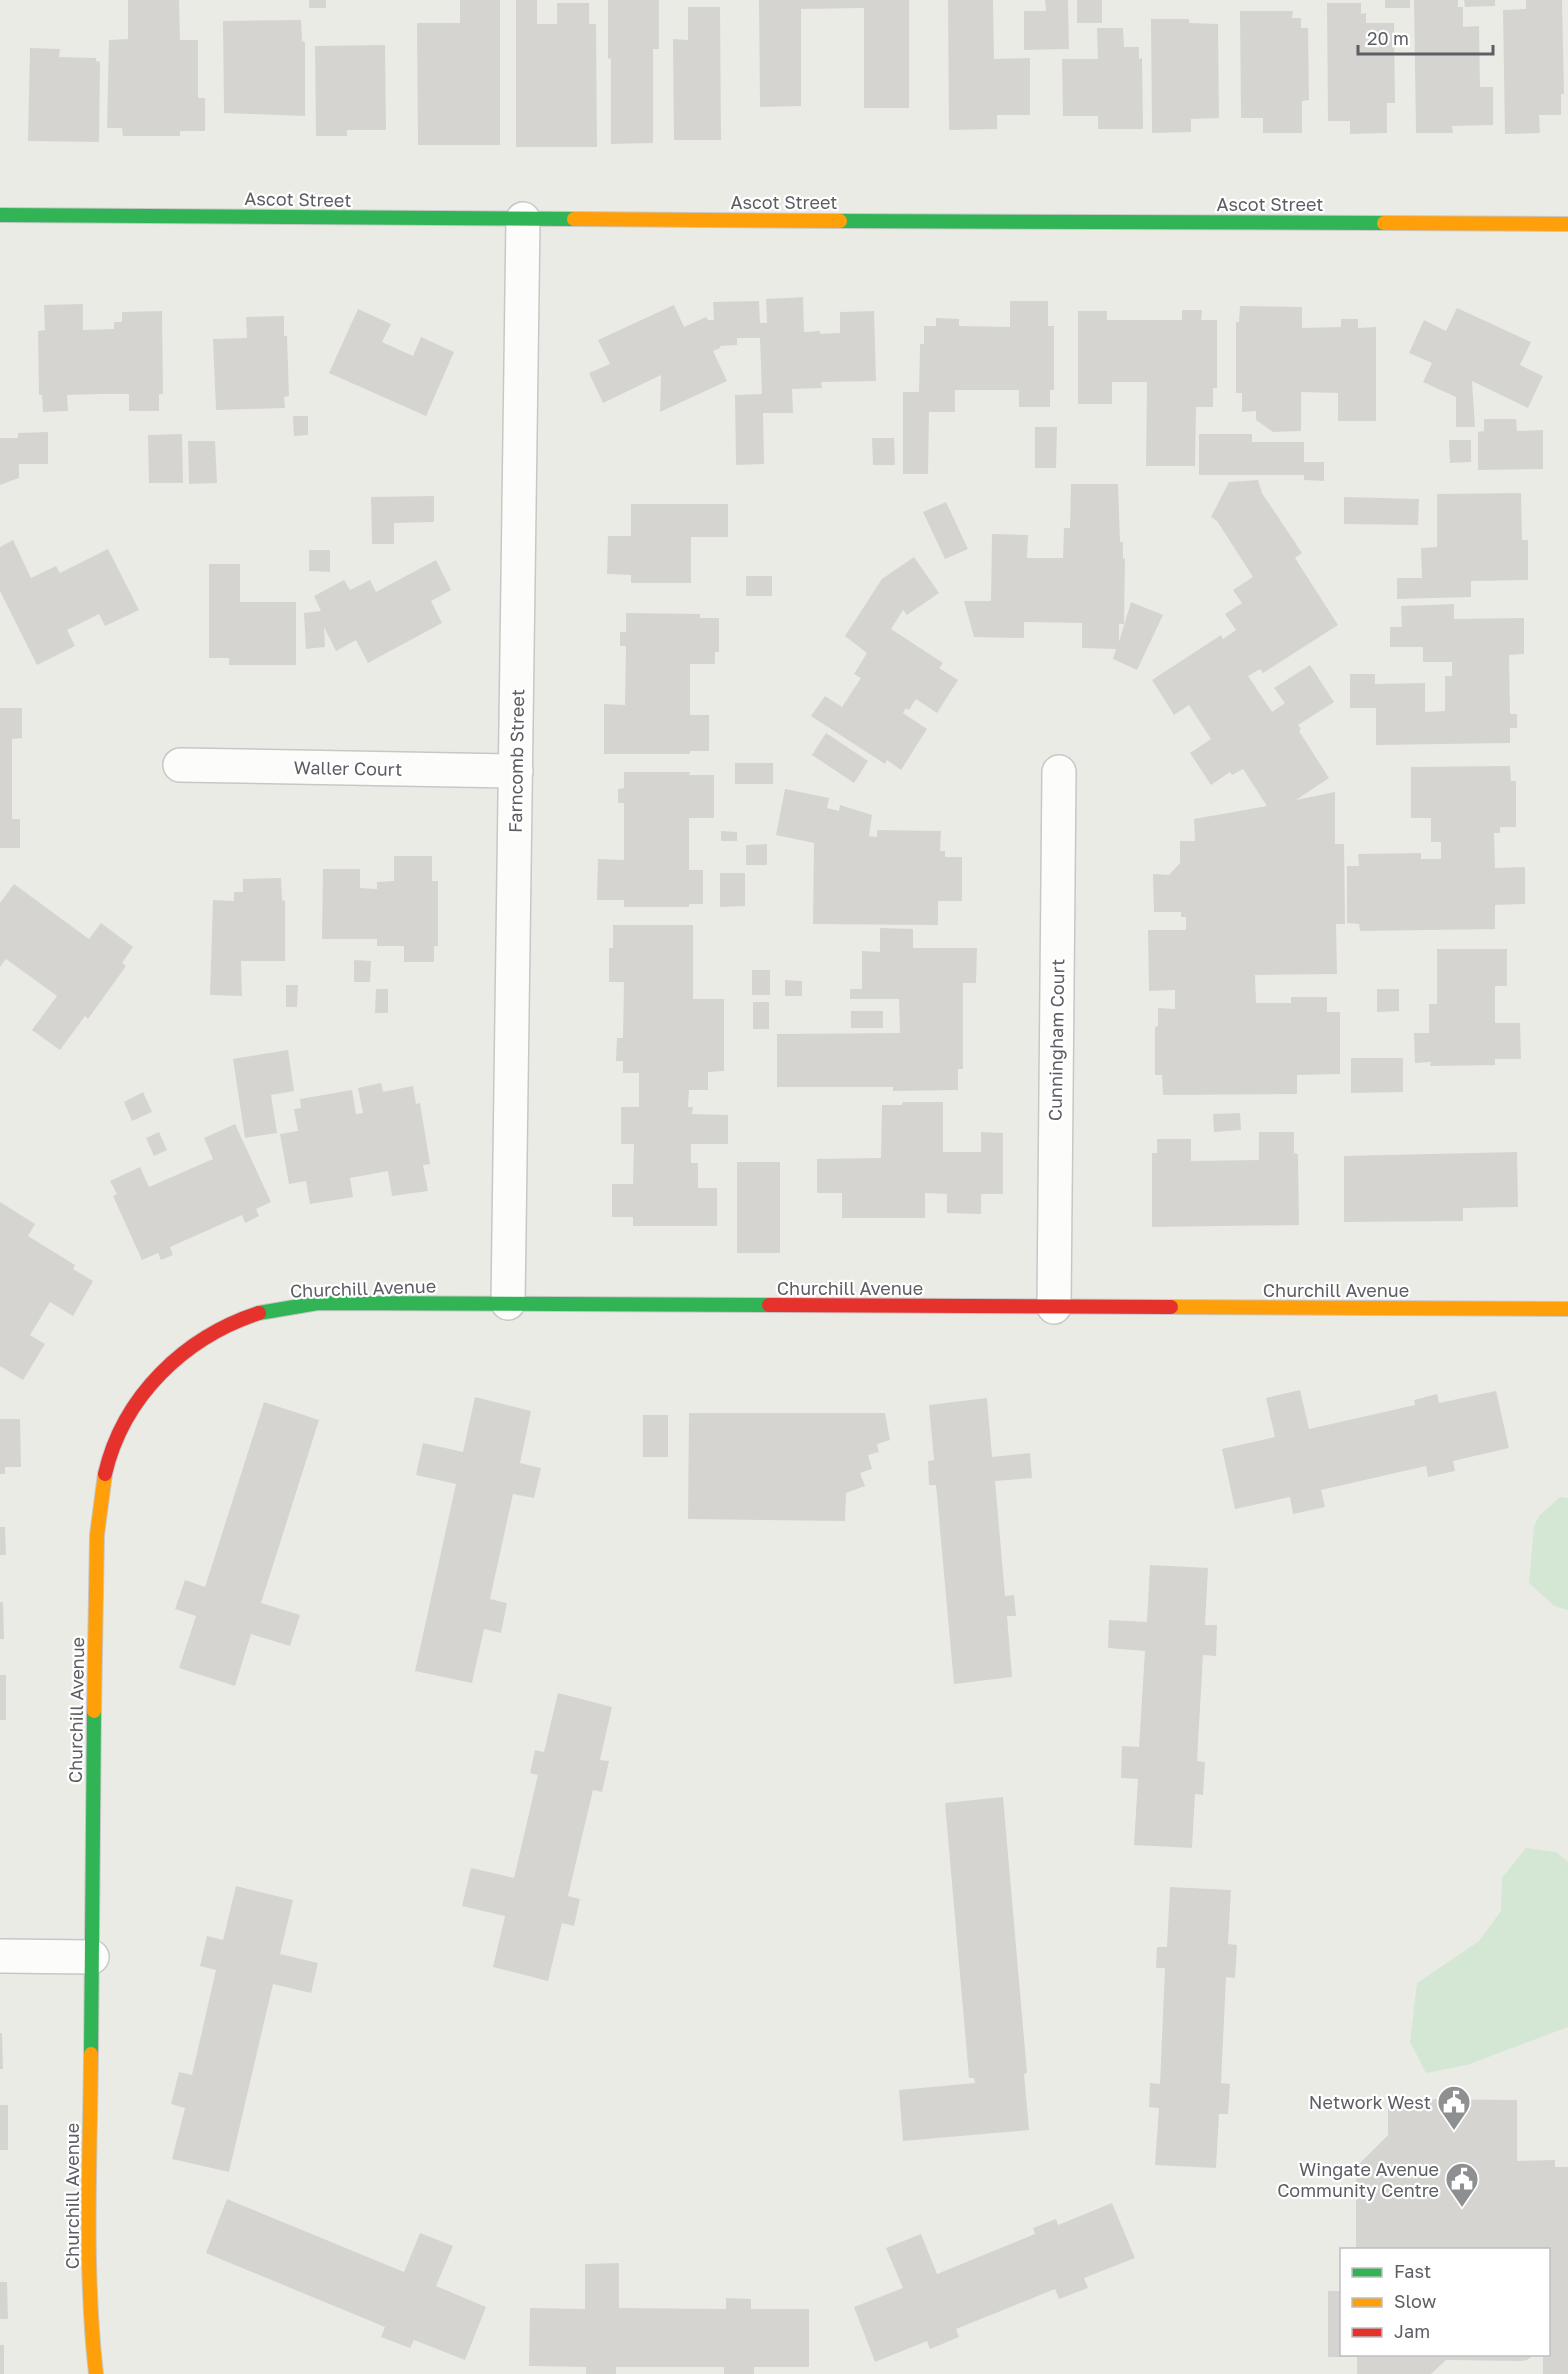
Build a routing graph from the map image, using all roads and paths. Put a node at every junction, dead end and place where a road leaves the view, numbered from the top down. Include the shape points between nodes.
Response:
1 (0, 215) edge
2 (523, 219) junction
3 (1568, 224) edge
4 (180, 765) dead end
5 (516, 771) junction
6 (1059, 772) dead end
7 (508, 1303) junction
8 (1054, 1307) junction
9 (1568, 1309) edge
10 (0, 1956) edge
11 (92, 1957) junction
12 (96, 2374) edge

1 - 2 street, Ascot Street
2 - 3 street, Ascot Street
2 - 5 street, Farncomb Street
4 - 5 street, Waller Court
5 - 7 street, Farncomb Street
6 - 8 street, Cunningham Court
7 - 8 street, Churchill Avenue
7 - 11 street, Churchill Avenue via 318,1303 265,1310 219,1327 146,1387 122,1425 99,1506
8 - 9 street, Churchill Avenue
10 - 11 street
11 - 12 street, Churchill Avenue via 89,2264

